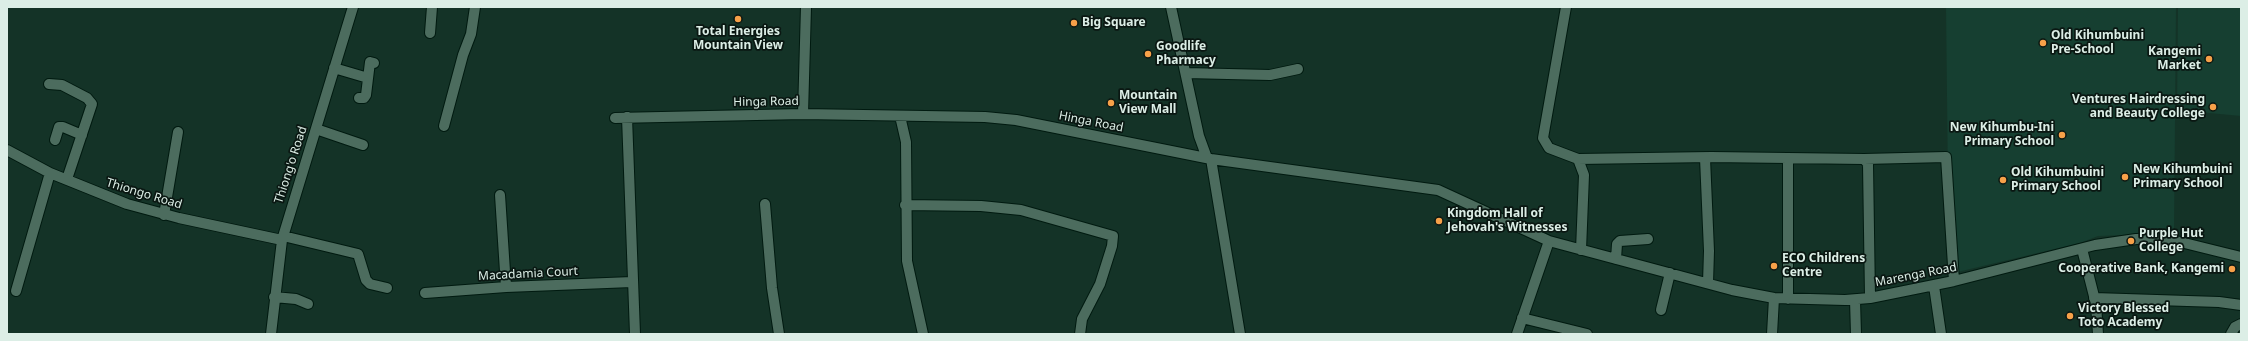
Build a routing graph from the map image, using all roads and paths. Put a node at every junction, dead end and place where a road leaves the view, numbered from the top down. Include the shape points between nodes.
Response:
1 (353, 7) edge
2 (432, 7) edge
3 (475, 7) edge
4 (806, 7) edge
5 (1171, 7) edge
6 (1566, 7) edge
7 (430, 33) dead end
8 (374, 63) dead end
9 (334, 68) junction
10 (1298, 69) dead end
11 (1186, 73) junction
12 (368, 78) junction
13 (49, 84) dead end
14 (359, 98) dead end
15 (803, 114) junction
16 (900, 116) junction
17 (627, 117) junction
18 (615, 118) dead end
19 (444, 126) dead end
20 (316, 129) junction
21 (178, 132) dead end
22 (82, 135) junction
23 (55, 140) dead end
24 (363, 144) dead end
25 (7, 150) edge
26 (1705, 158) junction
27 (1788, 158) junction
28 (1209, 159) junction
29 (1578, 159) junction
30 (1864, 159) junction
31 (50, 173) junction
32 (67, 179) junction
33 (500, 195) dead end
34 (765, 204) dead end
35 (905, 205) junction
36 (164, 214) junction
37 (283, 238) junction
38 (1648, 239) dead end
39 (1549, 241) junction
40 (2082, 249) junction
41 (1581, 250) junction
42 (2241, 256) edge
43 (1616, 259) junction
44 (1670, 274) junction
45 (1954, 281) junction
46 (632, 282) junction
47 (1708, 283) junction
48 (1934, 286) junction
49 (506, 287) junction
50 (387, 288) dead end
51 (16, 290) dead end
52 (425, 293) dead end
53 (274, 297) junction
54 (1774, 298) junction
55 (1788, 298) junction
56 (1870, 298) junction
57 (2094, 298) junction
58 (1855, 300) junction
59 (308, 304) dead end
60 (2241, 305) edge
61 (1661, 310) dead end
62 (1522, 318) junction
63 (2241, 324) edge
64 (271, 334) edge
65 (635, 334) edge
66 (779, 334) edge
67 (923, 334) edge
68 (1080, 334) edge
69 (1240, 334) edge
70 (1517, 334) edge
71 (1587, 334) edge
72 (1772, 334) edge
73 (1856, 334) edge
74 (1941, 334) edge
75 (2098, 334) edge
76 (2231, 334) edge

1 - 9 street, Thiong'o Road
2 - 7 street
3 - 19 street via 471,34
4 - 15 street
5 - 11 street
6 - 29 street via 1543,138 1549,148
8 - 12 street via 370,62
9 - 12 street
9 - 20 street, Thiong'o Road
10 - 11 street via 1270,75
11 - 28 street via 1199,136
12 - 14 street via 366,95
13 - 22 street via 62,85 91,100 92,108
15 - 16 street, Hinga Road
15 - 17 street, Hinga Road
16 - 28 street, Hinga Road via 1016,120
16 - 35 street via 906,142
17 - 18 street, Hinga Road
17 - 46 street
20 - 24 street
20 - 37 street, Thiong'o Road
21 - 36 street
22 - 23 street via 59,127
22 - 32 street
25 - 31 street, Thiongo Road
26 - 27 street
26 - 29 street
26 - 47 street
27 - 30 street
27 - 55 street
28 - 39 street, Hinga Road via 1438,190
28 - 69 street
29 - 41 street via 1584,175
30 - 45 street via 1946,157
30 - 56 street via 1868,164
31 - 32 street, Thiongo Road
31 - 51 street
32 - 36 street, Thiongo Road via 114,200
33 - 49 street
34 - 66 street via 772,288
35 - 67 street via 907,261
35 - 68 street via 982,206 1021,210 1113,236 1100,284 1082,319
36 - 37 street, Thiongo Road
37 - 50 street, Thiongo Road via 358,254 366,280 370,284
37 - 53 street, Thiong'o Road
38 - 43 street via 1620,241 1617,244
39 - 41 street, Marenga Road
39 - 62 street
40 - 42 street, Marenga Road via 2136,239 2164,238
40 - 45 street, Marenga Road
40 - 57 street
41 - 43 street, Marenga Road
43 - 44 street, Marenga Road
44 - 47 street, Marenga Road
44 - 61 street
45 - 48 street, Marenga Road
46 - 49 street, Macadamia Court
46 - 65 street
47 - 54 street, Marenga Road
48 - 56 street, Marenga Road
48 - 74 street
49 - 52 street, Macadamia Court
53 - 59 street via 302,300
53 - 64 street, Thiong'o Road
54 - 55 street, Marenga Road
54 - 72 street
55 - 58 street, Marenga Road
56 - 58 street, Marenga Road
57 - 60 street
57 - 75 street
58 - 73 street
62 - 70 street
62 - 71 street
63 - 76 street via 2235,327

